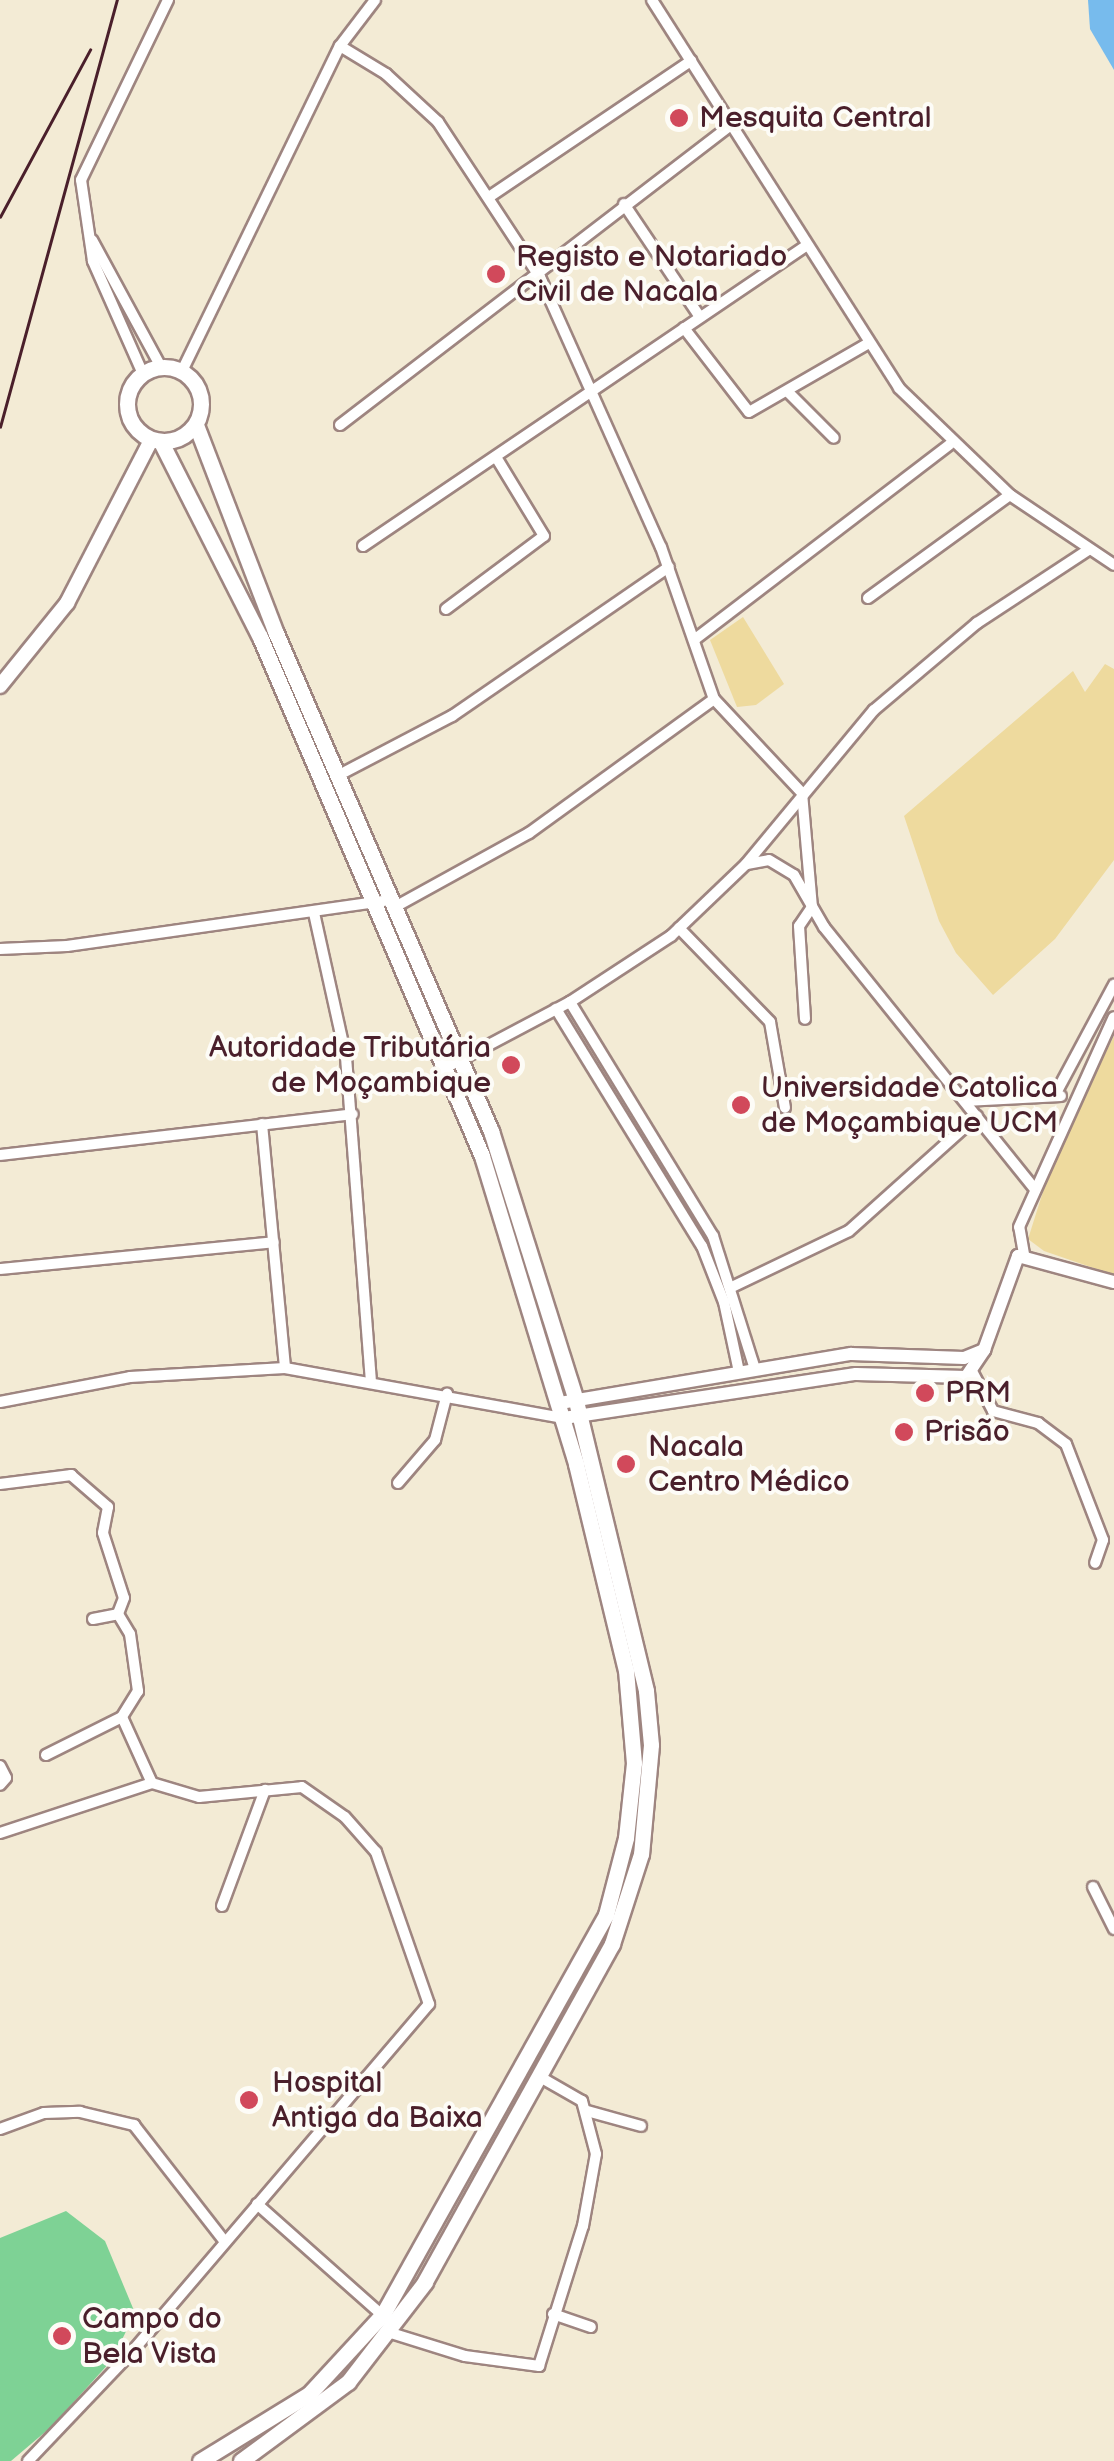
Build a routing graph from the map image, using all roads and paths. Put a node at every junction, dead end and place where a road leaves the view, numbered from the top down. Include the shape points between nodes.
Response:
1 (168, 0) edge
2 (375, 0) edge
3 (652, 0) edge
4 (340, 46) junction
5 (692, 61) junction
6 (730, 126) junction
7 (489, 198) junction
8 (624, 204) junction
9 (84, 226) junction
10 (807, 245) junction
11 (540, 277) junction
12 (700, 316) junction
13 (684, 328) junction
14 (870, 343) junction
15 (161, 367) junction
16 (182, 371) junction
17 (142, 374) junction
18 (787, 391) junction
19 (594, 392) junction
20 (196, 425) junction
21 (340, 425) dead end
22 (834, 438) dead end
23 (156, 441) junction
24 (950, 444) junction
25 (496, 457) junction
26 (1010, 496) junction
27 (363, 546) dead end
28 (1088, 550) junction
29 (1114, 564) edge
30 (669, 567) junction
31 (868, 598) dead end
32 (446, 610) dead end
33 (268, 634) junction
34 (694, 640) junction
35 (0, 686) edge
36 (714, 699) junction
37 (337, 776) junction
38 (802, 794) junction
39 (746, 864) junction
40 (393, 903) junction
41 (375, 904) junction
42 (812, 907) junction
43 (314, 913) junction
44 (680, 928) junction
45 (0, 948) edge
46 (1114, 985) edge
47 (570, 1002) junction
48 (556, 1009) junction
49 (1114, 1017) edge
50 (804, 1019) dead end
51 (463, 1059) junction
52 (447, 1067) junction
53 (1056, 1093) junction
54 (964, 1101) junction
55 (1070, 1102) junction
56 (785, 1108) dead end
57 (353, 1114) junction
58 (978, 1116) junction
59 (262, 1124) junction
60 (0, 1155) edge
61 (1034, 1188) junction
62 (274, 1242) junction
63 (1024, 1254) junction
64 (0, 1269) edge
65 (1114, 1282) edge
66 (734, 1286) junction
67 (984, 1350) junction
68 (286, 1368) junction
69 (755, 1369) junction
70 (739, 1372) junction
71 (974, 1373) junction
72 (372, 1379) junction
73 (446, 1394) junction
74 (0, 1402) edge
75 (570, 1409) junction
76 (398, 1482) dead end
77 (0, 1484) edge
78 (1096, 1563) dead end
79 (118, 1614) junction
80 (92, 1620) dead end
81 (122, 1717) junction
82 (46, 1755) dead end
83 (0, 1766) edge
84 (152, 1783) junction
85 (0, 1785) edge
86 (264, 1790) junction
87 (0, 1833) edge
88 (1093, 1888) dead end
89 (222, 1906) dead end
90 (1114, 1930) edge
91 (540, 2077) junction
92 (588, 2111) junction
93 (641, 2126) dead end
94 (0, 2129) edge
95 (258, 2204) junction
96 (225, 2242) junction
97 (554, 2314) junction
98 (382, 2316) junction
99 (591, 2327) dead end
100 (390, 2334) junction
101 (28, 2461) edge
102 (200, 2461) edge
103 (241, 2461) edge

1 - 9 street via 86,160
2 - 4 street
3 - 5 street
4 - 7 street via 427,110
4 - 16 street
5 - 6 street
5 - 7 street
6 - 8 street
6 - 10 street
7 - 11 street
8 - 11 street
8 - 12 street
9 - 15 street
9 - 17 street
10 - 12 street
10 - 14 street
11 - 19 street
11 - 21 street
12 - 13 street
13 - 18 street via 744,410
13 - 19 street
14 - 18 street
14 - 24 street
15 - 16 main road
15 - 17 main road
16 - 20 main road via 200,392
17 - 23 main road via 129,392 128,412
18 - 22 street
19 - 25 street
19 - 30 street
20 - 23 main road via 181,438
20 - 33 main road
23 - 33 main road
23 - 35 main road via 67,603
24 - 26 street
24 - 34 street
25 - 27 street
25 - 32 street via 544,536
26 - 28 street
26 - 31 street
28 - 29 street
28 - 38 street via 977,622 874,710
30 - 34 street
30 - 37 street via 452,716
33 - 37 main road
33 - 41 main road
34 - 36 street
36 - 38 street
36 - 40 street via 529,833
37 - 40 main road
38 - 39 street
38 - 42 street
39 - 42 street via 769,860 786,868
39 - 44 street
40 - 41 street
40 - 51 main road
41 - 43 street
41 - 52 main road
42 - 50 street via 799,926
42 - 54 street
43 - 45 street
43 - 57 street via 339,1010
44 - 47 street
44 - 56 street via 770,1022
46 - 53 street
47 - 48 street
47 - 66 street via 713,1236
48 - 51 street
48 - 70 street via 702,1246
49 - 55 street
51 - 52 street
51 - 75 main road via 534,1256
52 - 75 main road
53 - 54 street
53 - 55 street
54 - 58 street
55 - 61 street
57 - 59 street
57 - 72 street
58 - 61 street
58 - 66 street via 849,1231
59 - 60 street
59 - 62 street
61 - 63 street via 1019,1227
62 - 64 street
62 - 68 street
63 - 65 street
63 - 67 street via 1009,1267
66 - 69 street
67 - 69 street via 964,1358 851,1354
67 - 71 street
68 - 72 street
68 - 74 street via 130,1377
69 - 70 street
70 - 75 street
71 - 75 street via 856,1374
71 - 78 street via 993,1411 1038,1423 1066,1444 1104,1544
72 - 73 street
73 - 75 street via 536,1413
73 - 76 street via 435,1440
75 - 91 main road via 646,1691 651,1775 626,1911
75 - 98 main road via 626,1670 634,1764 626,1838 606,1915 584,1962
77 - 79 street via 71,1475 108,1508 102,1533 124,1598
79 - 80 street
79 - 81 street via 130,1634 138,1691
81 - 82 street
81 - 84 street
83 - 85 street via 6,1778
84 - 86 street via 199,1797
84 - 87 street
86 - 89 street
86 - 95 street via 310,1791 376,1852 428,2004
88 - 90 street
91 - 92 street
91 - 100 main road
92 - 93 street
92 - 97 street via 594,2164 584,2226
94 - 96 street via 44,2114 80,2112 134,2125
95 - 96 street
95 - 98 street
96 - 101 street
97 - 99 street
97 - 100 street via 536,2368
98 - 102 main road via 309,2394
100 - 103 main road via 314,2412

